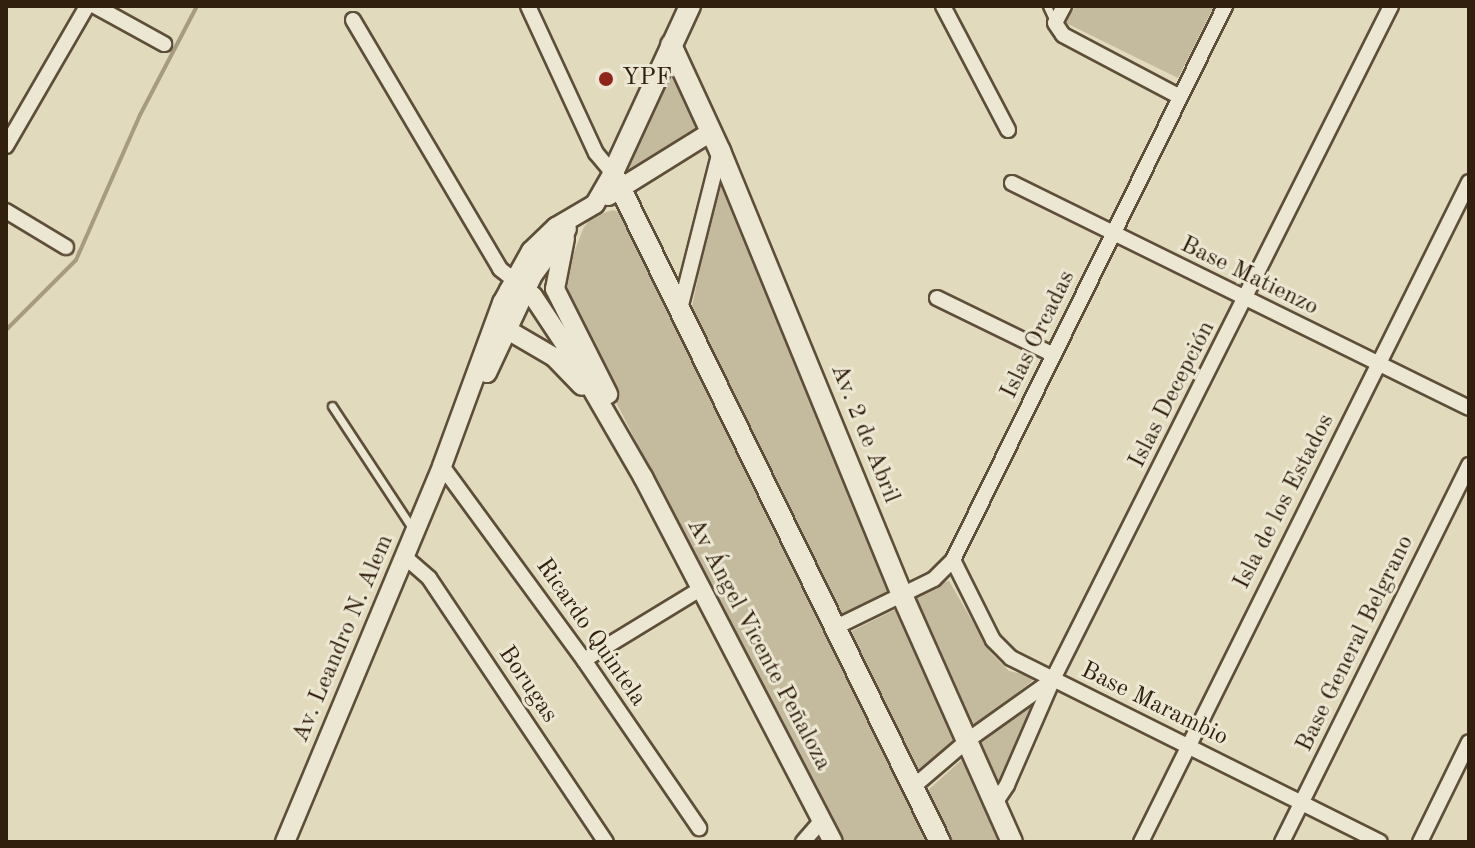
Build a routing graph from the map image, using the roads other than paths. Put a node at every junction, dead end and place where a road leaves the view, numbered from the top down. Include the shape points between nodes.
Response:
1 (87, 6) edge
2 (95, 6) edge
3 (528, 6) edge
4 (690, 6) edge
5 (943, 6) edge
6 (1047, 6) edge
7 (1064, 6) edge
8 (1225, 6) edge
9 (1391, 6) edge
10 (353, 20) dead end
11 (1055, 23) junction
12 (164, 44) dead end
13 (671, 45) junction
14 (1180, 97) junction
15 (1008, 130) dead end
16 (716, 141) junction
17 (6, 146) edge
18 (617, 181) junction
19 (1469, 182) edge
20 (1012, 183) dead end
21 (6, 211) edge
22 (573, 221) junction
23 (1113, 234) junction
24 (66, 247) dead end
25 (513, 290) junction
26 (937, 298) dead end
27 (1246, 300) junction
28 (680, 309) junction
29 (506, 329) junction
30 (1054, 355) junction
31 (1379, 363) junction
32 (332, 406) dead end
33 (1469, 408) edge
34 (629, 453) junction
35 (444, 460) junction
36 (1469, 465) edge
37 (640, 471) junction
38 (415, 533) junction
39 (405, 557) junction
40 (953, 560) junction
41 (702, 588) junction
42 (902, 595) junction
43 (834, 628) junction
44 (584, 660) junction
45 (1053, 679) junction
46 (968, 740) junction
47 (1469, 742) edge
48 (1187, 745) junction
49 (913, 787) junction
50 (995, 803) junction
51 (1302, 803) junction
52 (822, 820) junction
53 (699, 828) dead end
54 (285, 842) edge
55 (606, 842) edge
56 (803, 842) edge
57 (833, 842) edge
58 (940, 842) edge
59 (1012, 842) edge
60 (1141, 842) edge
61 (1282, 842) edge
62 (1380, 842) edge
63 (1420, 842) edge

1 - 17 street
2 - 12 street
3 - 18 street via 596,153
4 - 13 main road
5 - 15 street
6 - 11 lane
7 - 11 street
8 - 14 street, Islas Orcadas
9 - 27 street, Islas Decepción
10 - 25 street
11 - 14 street via 1070,41
13 - 16 main road, Av. 2 de Abril
13 - 18 main road
14 - 23 street, Islas Orcadas
16 - 18 street
16 - 28 street
16 - 42 main road, Av. 2 de Abril
18 - 22 street
18 - 28 main road
19 - 31 street, Isla de los Estados
20 - 23 street, Base Matienzo
21 - 24 street
22 - 25 street
22 - 34 street via 555,272 555,289 627,436
23 - 27 street, Base Matienzo
23 - 30 street, Islas Orcadas
25 - 29 street via 501,321
25 - 34 street via 542,307
25 - 35 street
26 - 30 street
27 - 31 street, Base Matienzo
27 - 45 street, Islas Decepción
28 - 43 main road
29 - 35 street
29 - 37 street via 554,357 579,382
30 - 40 street, Islas Orcadas
31 - 33 street, Base Matienzo
31 - 48 street, Isla de los Estados
32 - 38 lane
34 - 37 street
35 - 38 street, Av. Leandro N. Alem
35 - 44 street, Ricardo Quintela
36 - 51 street, Base General Belgrano
37 - 41 street, Av Ángel Vicente Peñaloza
38 - 39 street, Av. Leandro N. Alem
39 - 54 street, Av. Leandro N. Alem
39 - 55 street, Borugas via 429,578
40 - 42 street, Islas Orcadas via 934,579
40 - 45 street, Base Marambio via 1001,650
41 - 44 street
41 - 52 street, Av Ángel Vicente Peñaloza
42 - 43 street, Islas Orcadas
42 - 46 main road, Av. 2 de Abril
43 - 49 main road
44 - 53 street, Ricardo Quintela
45 - 46 street
45 - 48 street, Base Marambio
45 - 50 street, Islas Decepción
46 - 49 street
46 - 50 main road, Av. 2 de Abril
47 - 63 street
48 - 51 street, Base Marambio
48 - 60 street, Isla de los Estados
49 - 58 main road
50 - 59 main road, Av. 2 de Abril
51 - 61 street, Base General Belgrano
51 - 62 street, Base Marambio
52 - 56 street
52 - 57 street, Av Ángel Vicente Peñaloza

